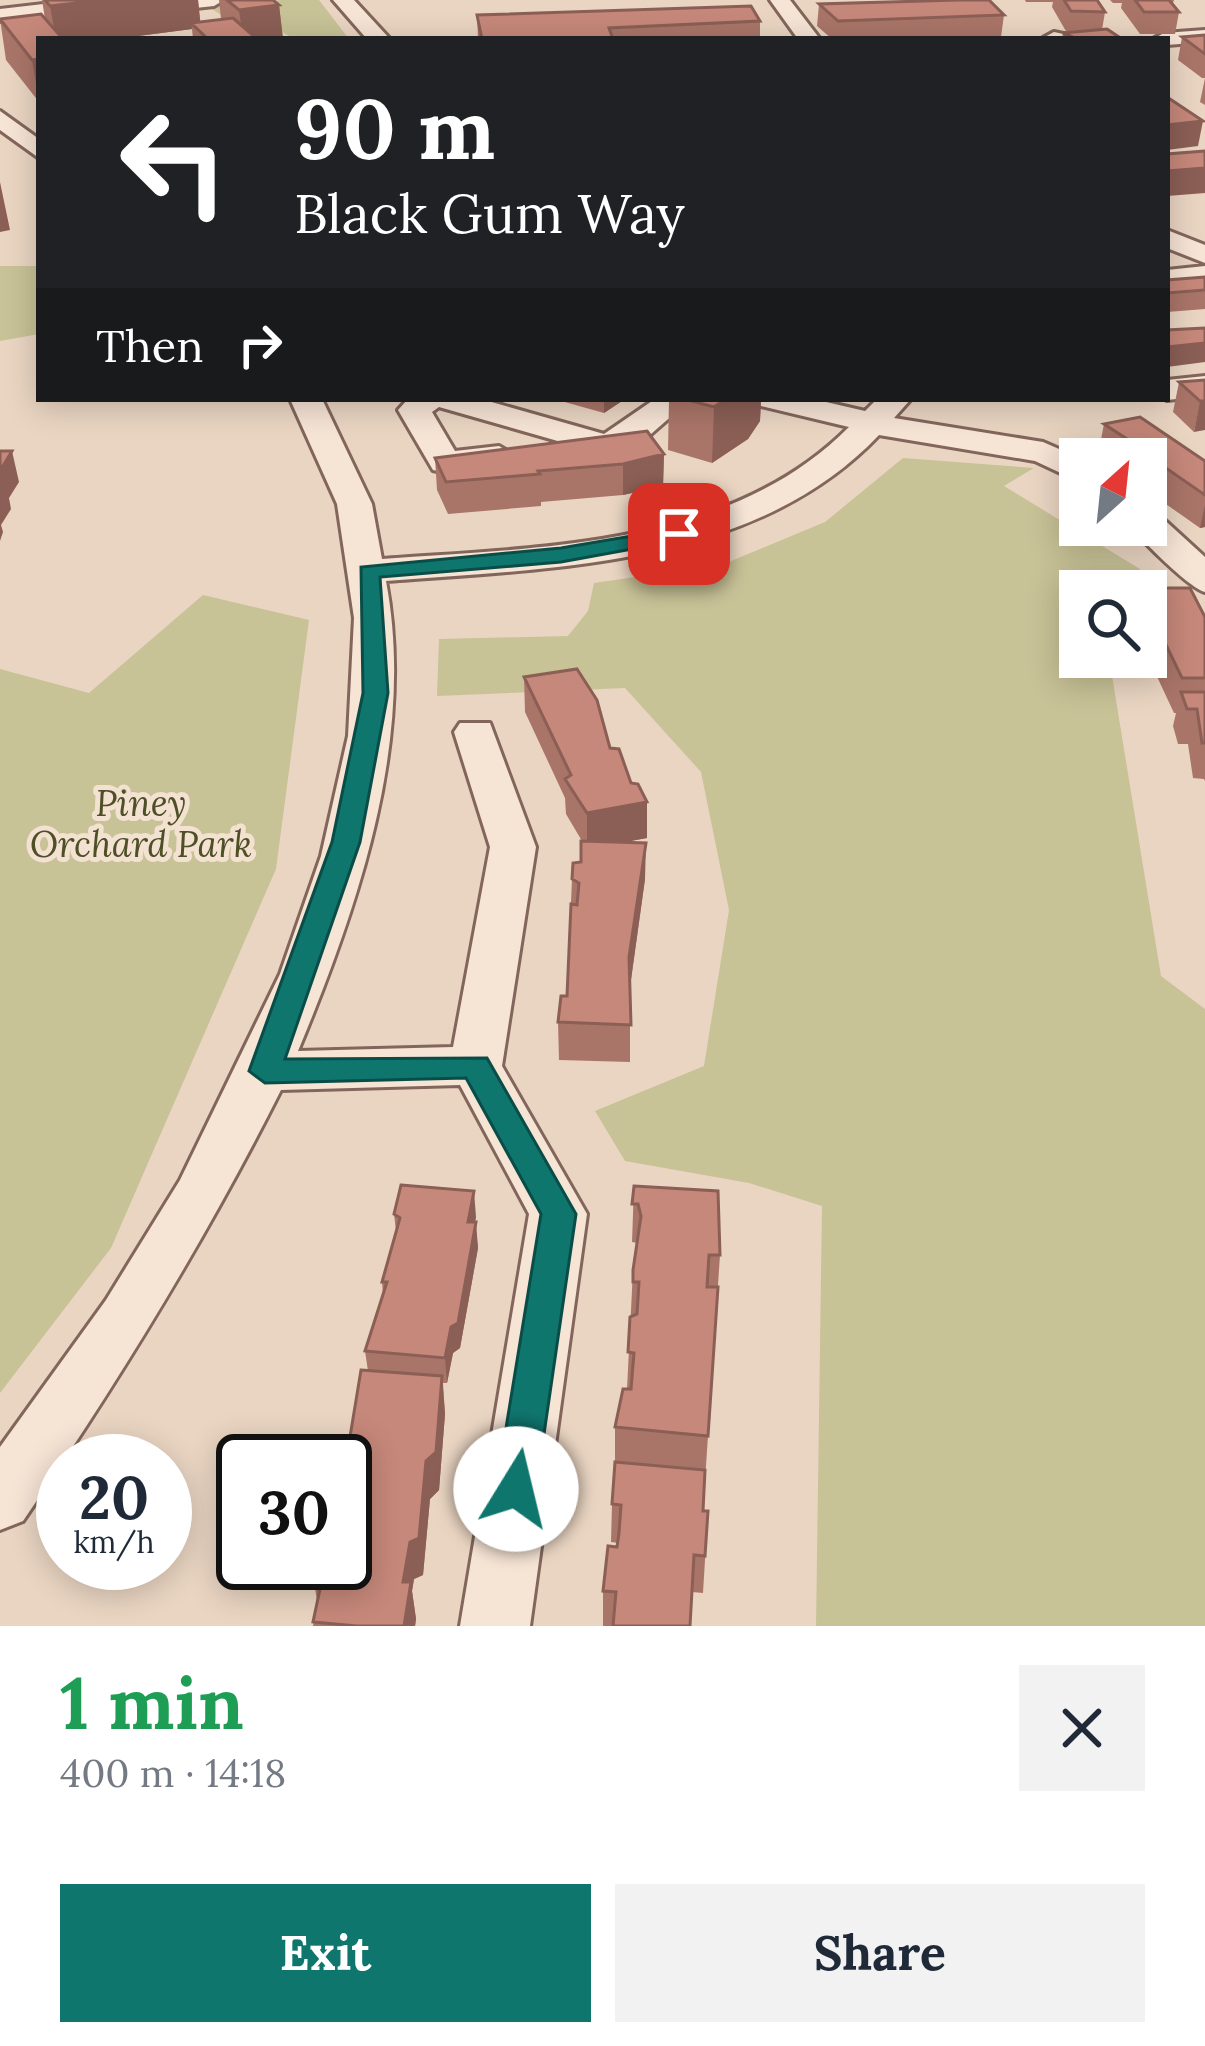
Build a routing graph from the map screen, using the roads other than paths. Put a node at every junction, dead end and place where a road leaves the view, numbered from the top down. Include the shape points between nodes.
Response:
1 (130, 0) edge
2 (214, 0) edge
3 (343, 0) edge
4 (780, 0) edge
5 (0, 15) edge
6 (0, 25) edge
7 (376, 36) edge
8 (806, 36) edge
9 (1205, 36) edge
10 (1170, 39) edge
11 (0, 118) edge
12 (36, 148) edge
13 (1205, 224) edge
14 (1170, 234) edge
15 (1170, 237) edge
16 (1205, 255) edge
17 (1205, 275) edge
18 (1170, 279) edge
19 (1205, 386) edge
20 (1170, 390) edge
21 (308, 402) edge
22 (425, 402) edge
23 (457, 402) edge
24 (671, 402) edge
25 (800, 402) edge
26 (883, 411) edge
27 (603, 443) junction
28 (1059, 461) edge
29 (1167, 540) edge
30 (369, 572) junction
31 (1205, 581) edge
32 (476, 732) dead end
33 (476, 1066) junction
34 (265, 1071) junction
35 (0, 1501) edge
36 (495, 1626) edge

1 - 5 street
2 - 6 street
3 - 7 street
4 - 8 street
9 - 10 street
11 - 12 street
13 - 14 street
15 - 16 street
17 - 18 street
19 - 20 street
21 - 30 street via 326,430
22 - 27 street via 414,410 445,463
23 - 27 street
24 - 27 street via 623,440
25 - 26 street
26 - 28 street via 939,439
26 - 30 street via 788,495 679,534 561,555
29 - 31 street
30 - 34 street via 376,693 346,842
32 - 33 street via 513,847
33 - 34 street
33 - 36 street via 559,1214
34 - 35 street via 143,1292

